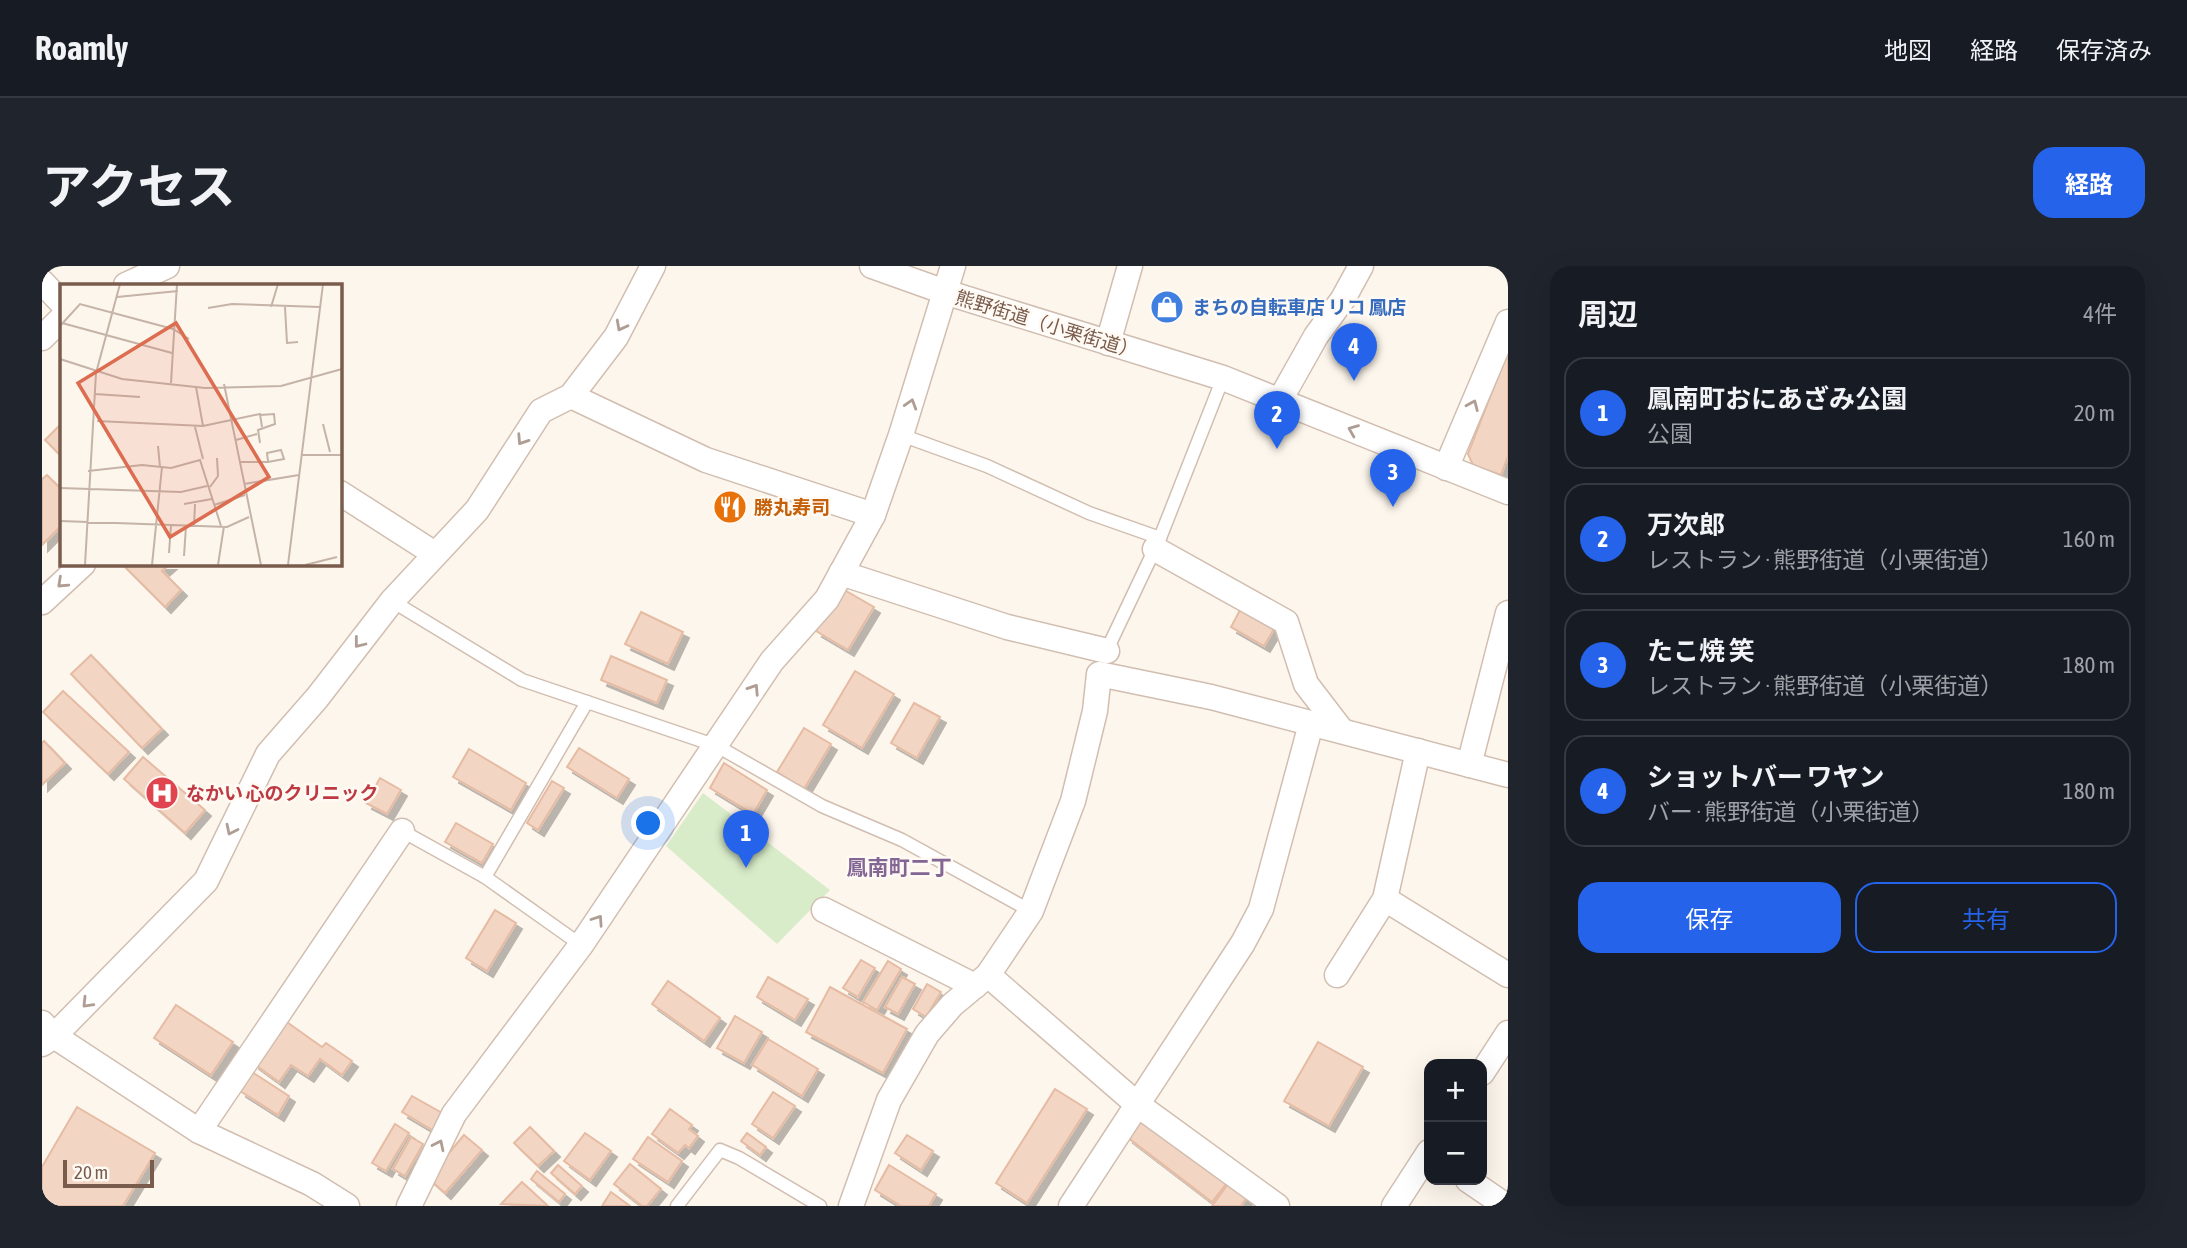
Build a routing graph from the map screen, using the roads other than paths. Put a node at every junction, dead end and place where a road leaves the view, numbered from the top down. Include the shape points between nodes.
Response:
1 (167, 266) edge
2 (653, 266) edge
3 (872, 266) edge
4 (953, 266) edge
5 (1130, 266) edge
6 (1361, 266) edge
7 (42, 282) edge
8 (127, 284) edge
9 (945, 292) junction
10 (60, 301) edge
11 (60, 320) edge
12 (1508, 322) edge
13 (42, 338) edge
14 (1108, 342) junction
15 (1223, 378) junction
16 (570, 396) junction
17 (1280, 400) junction
18 (901, 435) junction
19 (1447, 468) junction
20 (1508, 492) edge
21 (341, 494) edge
22 (873, 515) junction
23 (1158, 543) junction
24 (435, 554) junction
25 (82, 565) edge
26 (841, 573) junction
27 (393, 601) junction
28 (42, 602) edge
29 (1508, 613) edge
30 (1102, 663) junction
31 (587, 702) junction
32 (1311, 724) junction
33 (1342, 731) junction
34 (717, 746) junction
35 (1418, 751) junction
36 (1469, 765) junction
37 (1508, 775) edge
38 (402, 831) joint
39 (485, 877) junction
40 (1385, 900) junction
41 (824, 910) dead end
42 (1031, 911) junction
43 (581, 945) junction
44 (1337, 975) dead end
45 (1508, 975) edge
46 (982, 981) junction
47 (46, 1034) edge
48 (1504, 1047) edge
49 (1487, 1067) edge
50 (1138, 1105) junction
51 (199, 1131) junction
52 (1424, 1161) edge
53 (1475, 1185) edge
54 (347, 1206) edge
55 (409, 1206) edge
56 (677, 1206) edge
57 (820, 1206) edge
58 (851, 1206) edge
59 (1071, 1206) edge
60 (1277, 1206) edge
61 (1394, 1206) edge
62 (1506, 1206) edge

1 - 8 street
2 -> 16 street via 616,337
3 - 9 street, 熊野街道（小栗街道）
4 - 9 street
5 - 14 street
6 - 17 street
7 - 10 street
9 - 14 street, 熊野街道（小栗街道）
18 -> 9 street
11 - 13 street
19 -> 12 street
14 - 15 street, 熊野街道（小栗街道）
15 - 17 street, 熊野街道（小栗街道）
15 - 23 lane
16 - 22 street via 706,460
16 -> 24 street via 541,411 477,510
19 -> 17 street, 熊野街道（小栗街道）
18 - 22 street
18 - 23 lane via 988,466
19 - 20 street, 熊野街道（小栗街道）
21 - 24 street
22 - 26 street
23 - 30 lane
23 - 33 street via 1286,622 1306,684
24 - 27 street
25 -> 28 street
26 - 30 street
34 -> 26 street via 772,661 827,599
27 - 31 lane via 522,680
27 -> 47 street via 268,754 206,881
29 - 36 street
30 - 32 street
30 - 42 street via 1073,801
31 - 34 lane
31 - 39 lane
32 - 33 street
32 - 50 street via 1261,909
33 - 35 street
34 - 42 lane via 822,806 902,840
43 -> 34 street
35 - 36 street
35 - 40 street
36 - 37 street
38 - 39 lane
38 - 51 street
39 - 43 lane
40 - 44 street
40 - 45 street
41 - 46 street
42 - 46 street
55 -> 43 street via 454,1114
46 - 50 street
46 - 58 street via 952,1005 927,1034 889,1100
47 - 51 street
48 - 49 street
50 - 59 street
50 - 60 street
51 - 54 street via 312,1184
52 - 61 street
53 - 62 street
56 - 57 lane via 720,1150

